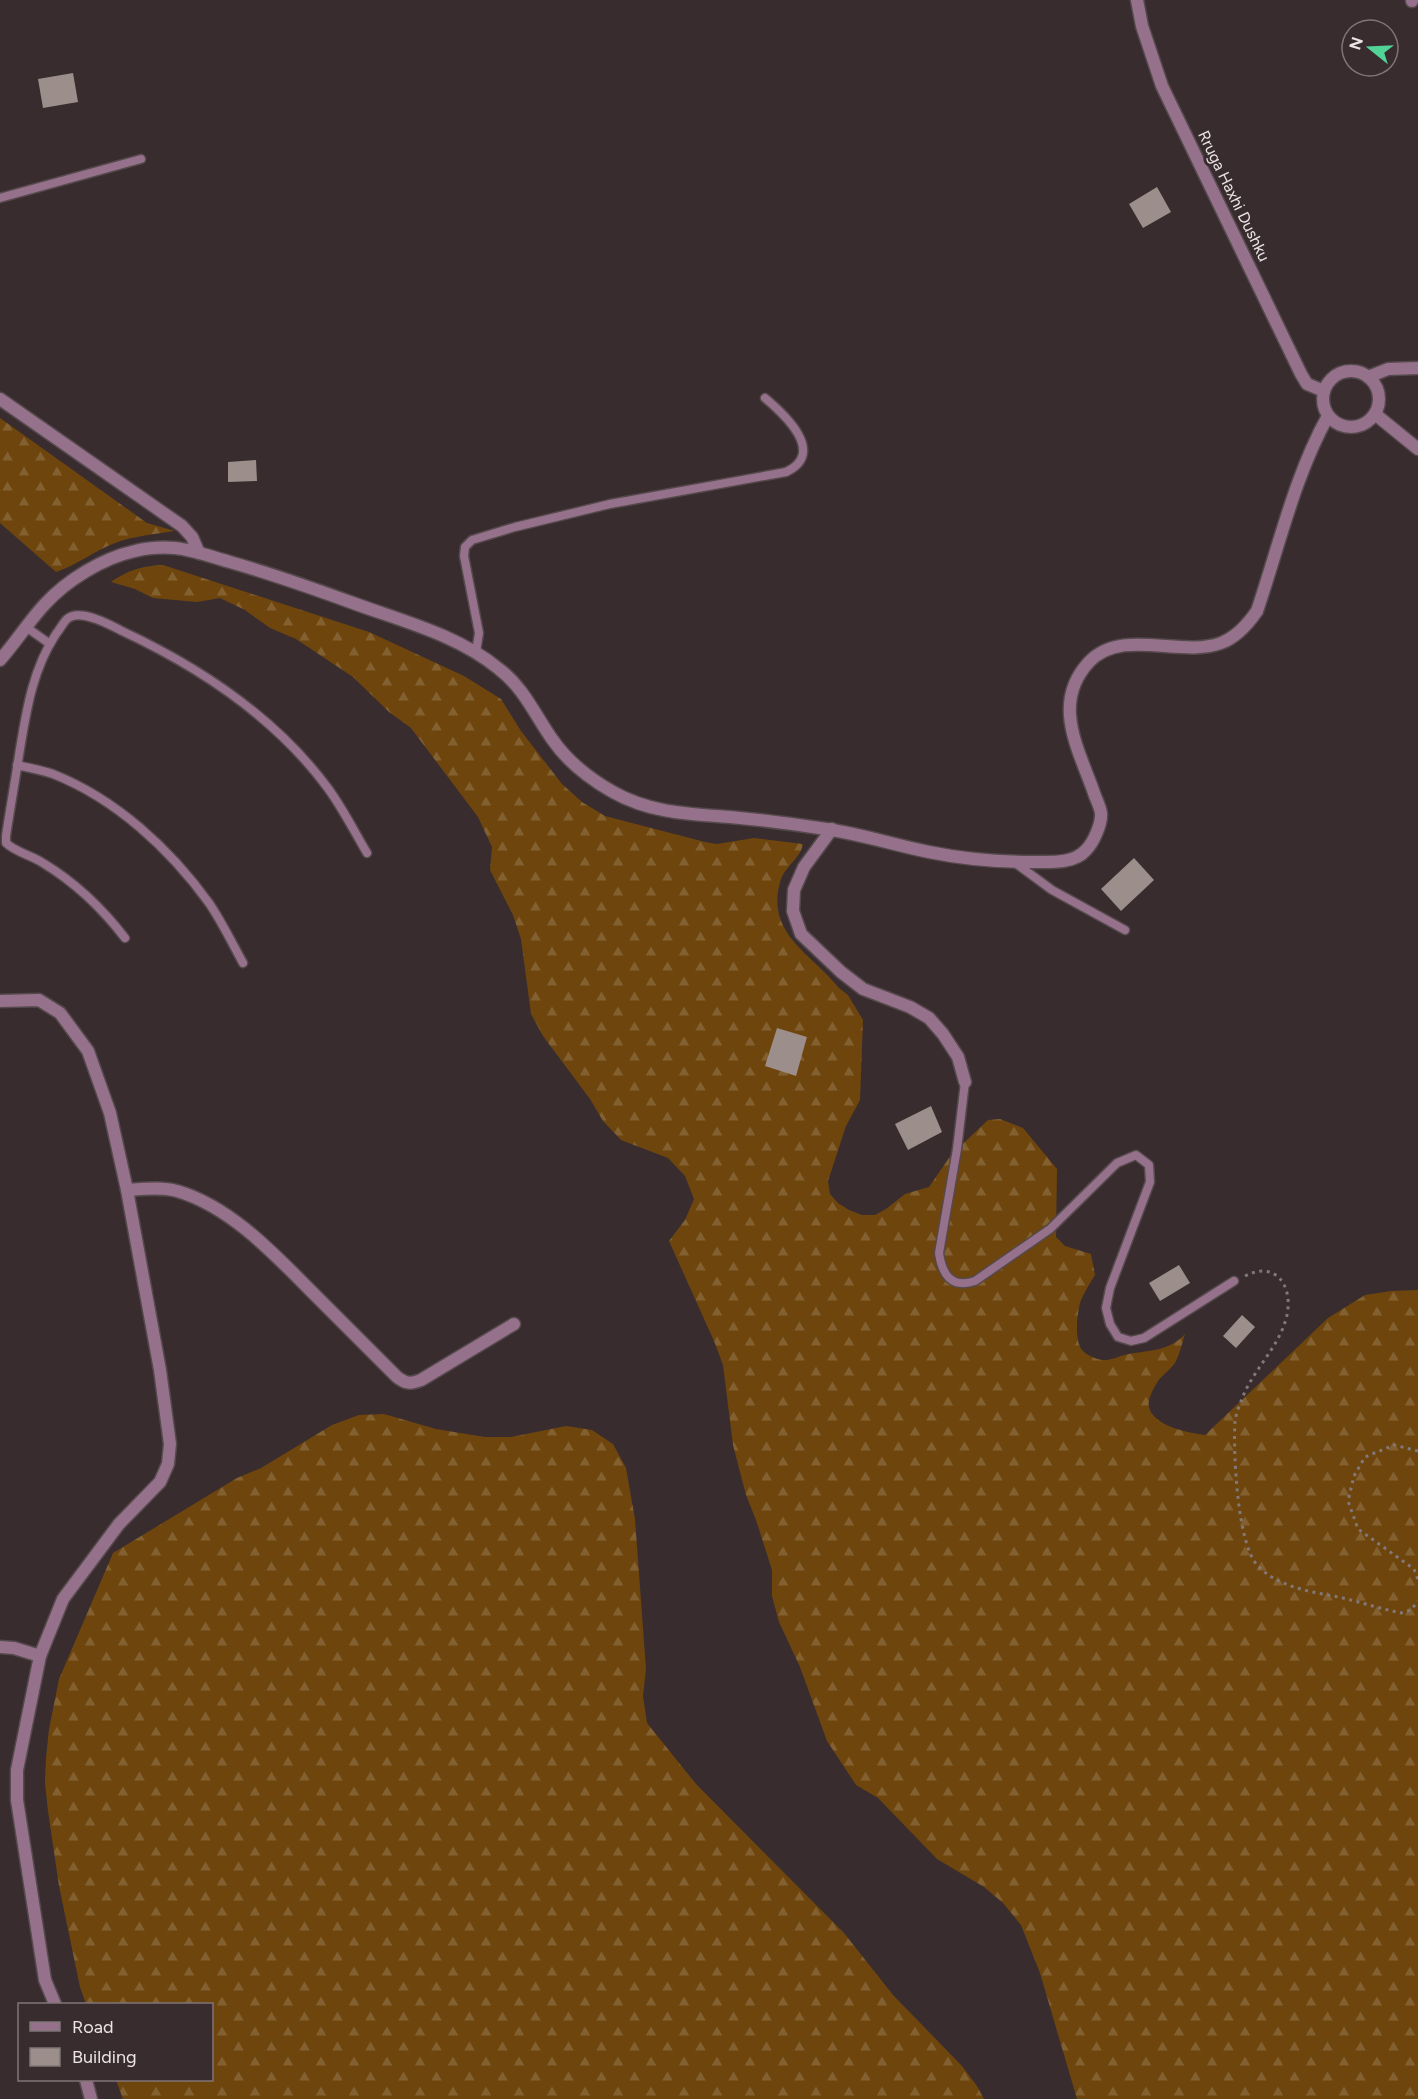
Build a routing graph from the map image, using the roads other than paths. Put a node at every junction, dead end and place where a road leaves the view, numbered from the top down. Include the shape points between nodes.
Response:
1 (1137, 0) edge
2 (141, 159) dead end
3 (0, 198) edge
4 (1418, 368) edge
5 (1368, 377) junction
6 (1324, 391) junction
7 (765, 398) dead end
8 (0, 399) edge
9 (1375, 414) junction
10 (1328, 416) junction
11 (1418, 449) edge
12 (199, 553) junction
13 (26, 627) junction
14 (50, 644) junction
15 (476, 652) junction
16 (0, 660) edge
17 (17, 765) junction
18 (832, 829) junction
19 (367, 853) dead end
20 (1014, 861) junction
21 (1125, 930) dead end
22 (125, 938) dead end
23 (243, 963) dead end
24 (0, 1001) edge
25 (964, 1083) joint
26 (127, 1190) junction
27 (1234, 1281) road end
28 (514, 1324) dead end
29 (0, 1647) edge
30 (40, 1656) junction
31 (55, 2003) edge
32 (87, 2081) edge
33 (92, 2099) edge

1 - 6 street, Rruga Haxhi Dushku via 1162,86 1301,374 1307,384
2 - 3 lane
4 - 5 street via 1388,369
5 - 6 street via 1342,373
5 - 9 street via 1378,390
6 - 10 street
7 - 15 lane via 785,415 803,447 795,467 786,472 610,504 472,540 465,547 464,556 479,633
8 - 12 street via 182,526
9 - 10 street via 1356,427 1341,425
9 - 11 street
10 - 20 street via 1302,473 1257,611 1247,625 1224,642 1191,647 1124,645 1090,660 1075,683 1069,712 1101,814 1097,831 1087,850 1074,859
12 - 13 street via 173,548 134,551 111,559 63,588
12 - 15 street via 287,579 428,630
13 - 14 lane
13 - 16 street
14 - 17 lane via 29,697
14 - 19 lane via 66,620 82,615 162,649 212,680 296,752 327,787
15 - 18 street via 523,692 570,761 612,792 659,810
17 - 22 lane via 6,843 65,877 93,900
17 - 23 lane via 51,773 86,790 154,840 211,905
18 - 20 street via 929,853
18 - 25 street via 804,867 794,890 793,911 801,934 863,989 929,1018 958,1057
20 - 21 lane via 1052,890
24 - 26 street via 39,1000 60,1013 88,1051 110,1113
25 - 27 lane via 939,1253 941,1268 950,1280 965,1284 975,1281 1050,1228 1117,1163 1136,1155 1149,1165 1150,1182 1110,1288 1107,1308 1118,1337 1131,1341 1144,1338
26 - 28 street via 178,1191 240,1224 405,1383 421,1380
26 - 30 street via 160,1370 170,1444 168,1464 160,1482 119,1524 63,1599
29 - 30 street
30 - 31 street via 17,1770 17,1800 45,1980
32 - 33 street

